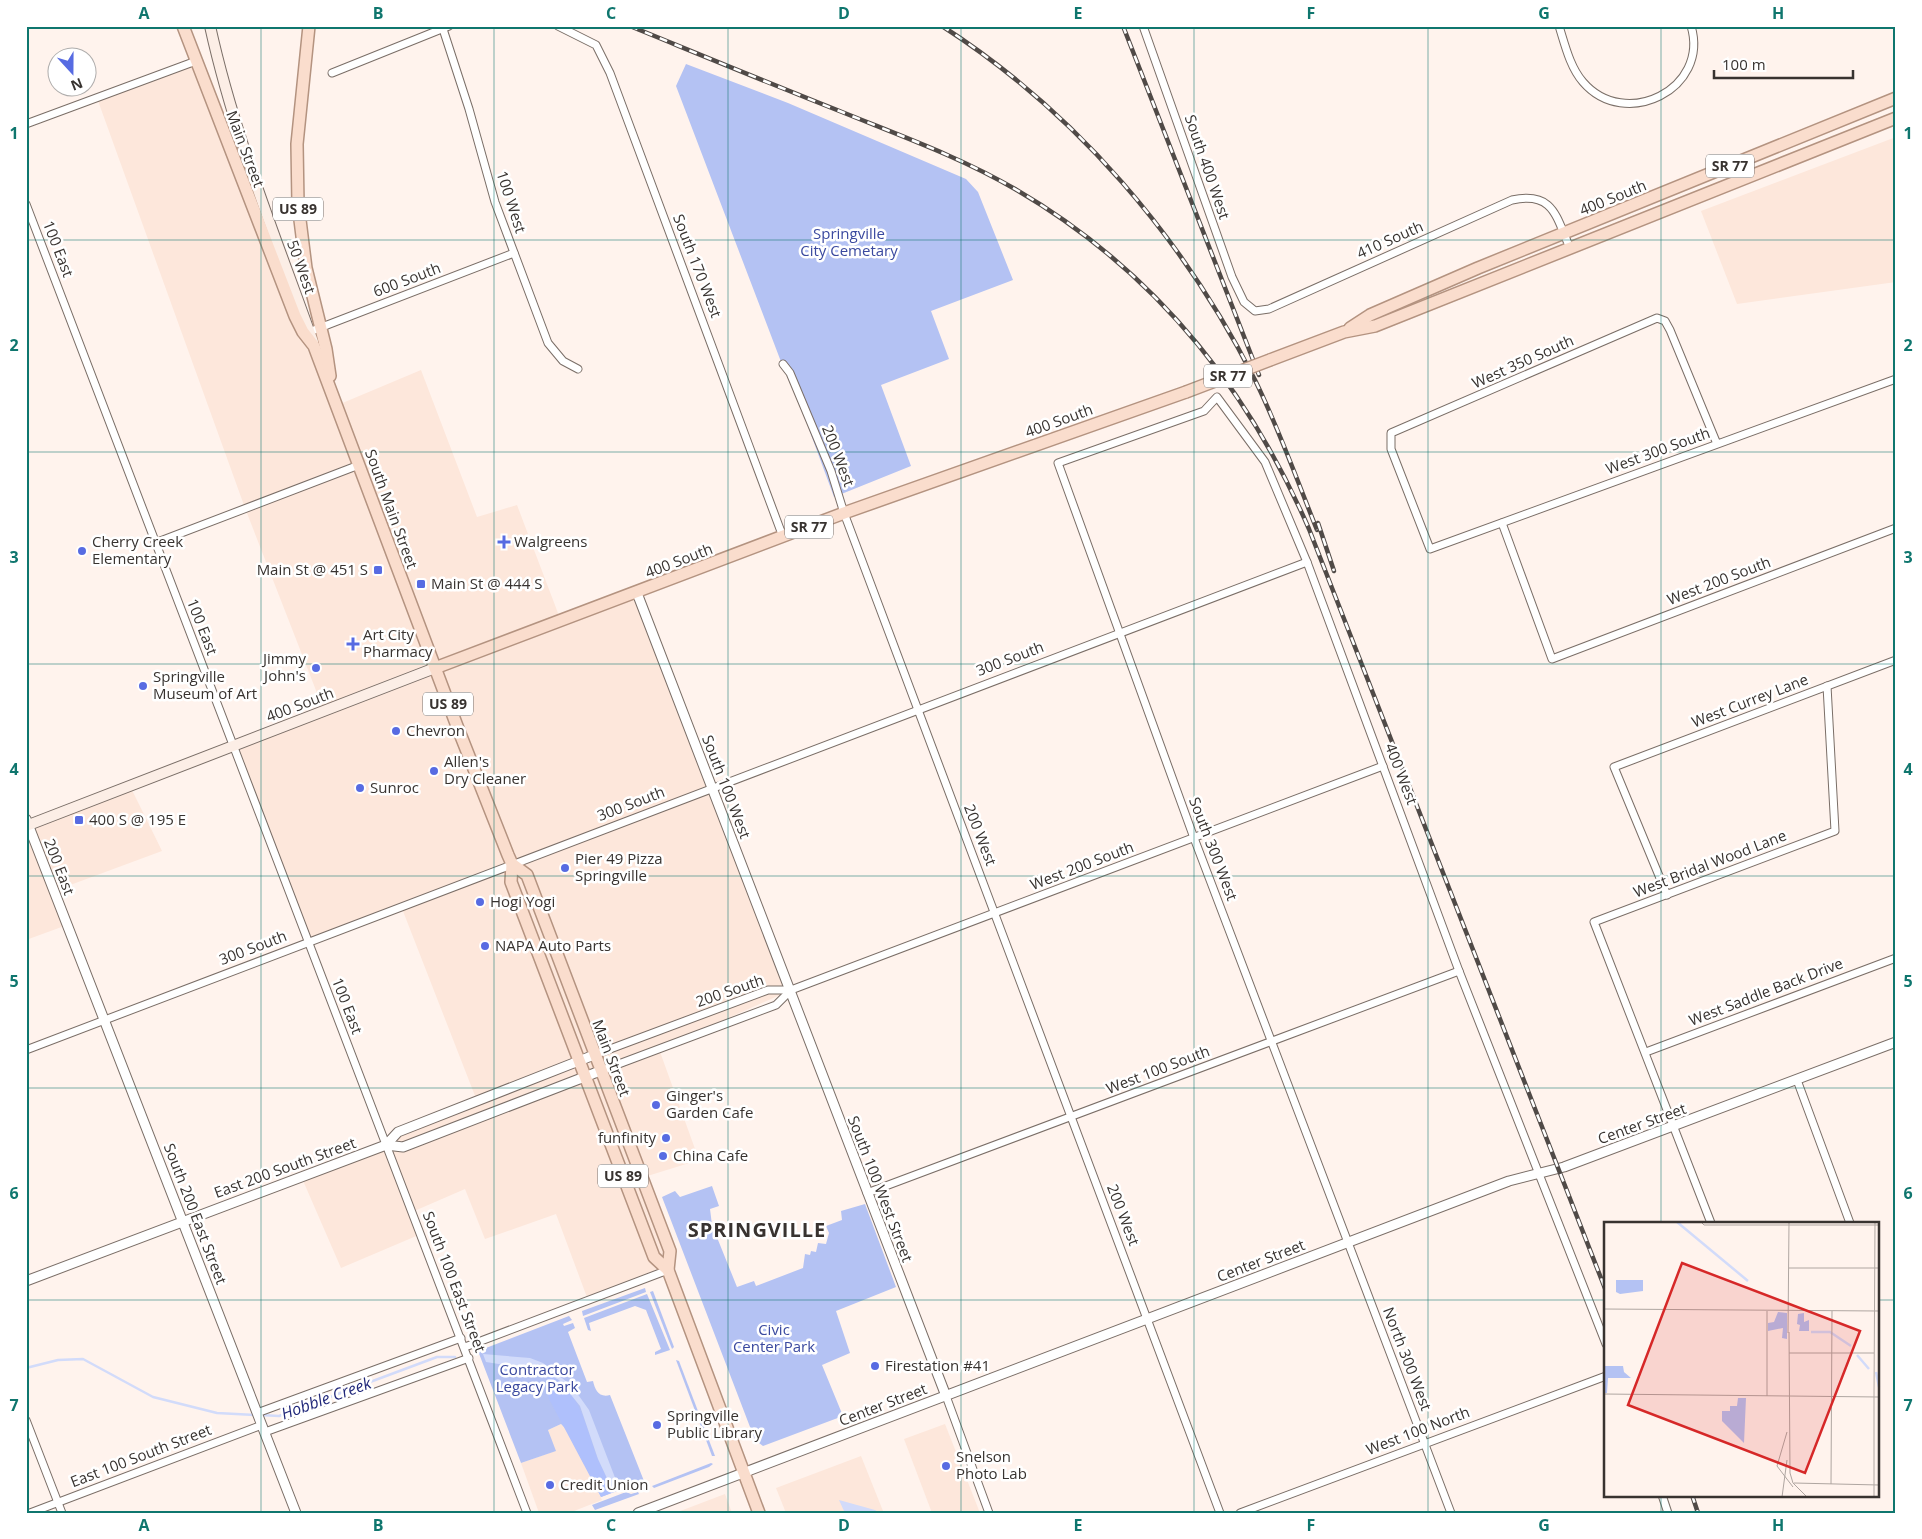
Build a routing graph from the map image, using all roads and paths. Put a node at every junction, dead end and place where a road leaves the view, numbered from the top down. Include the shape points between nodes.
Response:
1 (183, 26) edge
2 (210, 26) edge
3 (309, 26) edge
4 (558, 26) edge
5 (1143, 26) edge
6 (1559, 26) edge
7 (1691, 26) edge
8 (446, 28) edge
9 (196, 61) junction
10 (332, 73) dead end
11 (1896, 98) edge
12 (1896, 118) edge
13 (26, 124) edge
14 (26, 204) edge
15 (1564, 234) junction
16 (1570, 248) junction
17 (514, 253) junction
18 (1255, 311) joint
19 (321, 327) junction
20 (310, 332) junction
21 (1344, 332) junction
22 (314, 346) junction
23 (783, 364) dead end
24 (578, 369) dead end
25 (1896, 379) edge
26 (330, 390) junction
27 (1217, 397) joint
28 (349, 438) joint
29 (1717, 444) junction
30 (359, 465) junction
31 (844, 513) junction
32 (1502, 523) junction
33 (1896, 528) edge
34 (783, 537) junction
35 (155, 542) junction
36 (1430, 549) joint
37 (1307, 562) junction
38 (405, 591) joint
39 (638, 593) junction
40 (1119, 633) junction
41 (1896, 660) edge
42 (435, 668) junction
43 (1827, 686) junction
44 (918, 709) junction
45 (234, 746) junction
46 (1383, 766) junction
47 (712, 788) junction
48 (27, 824) edge
49 (1194, 838) junction
50 (512, 864) junction
51 (1667, 895) junction
52 (995, 914) junction
53 (67, 925) joint
54 (308, 941) junction
55 (1896, 958) edge
56 (1459, 971) junction
57 (791, 990) junction
58 (103, 1020) junction
59 (1271, 1041) junction
60 (1896, 1042) edge
61 (26, 1050) edge
62 (1646, 1052) junction
63 (594, 1055) junction
64 (579, 1061) junction
65 (600, 1071) junction
66 (586, 1077) junction
67 (1797, 1080) junction
68 (1071, 1117) junction
69 (1675, 1127) junction
70 (386, 1145) junction
71 (1540, 1172) junction
72 (866, 1193) junction
73 (184, 1220) junction
74 (1712, 1222) edge
75 (1850, 1222) edge
76 (1348, 1243) junction
77 (668, 1270) junction
78 (26, 1281) edge
79 (1148, 1318) junction
80 (462, 1338) junction
81 (1604, 1339) edge
82 (465, 1347) junction
83 (469, 1358) junction
84 (1604, 1377) edge
85 (946, 1396) junction
86 (257, 1413) junction
87 (26, 1420) edge
88 (263, 1427) junction
89 (1424, 1444) junction
90 (743, 1473) junction
91 (1662, 1496) edge
92 (58, 1502) junction
93 (30, 1513) edge
94 (62, 1513) edge
95 (296, 1513) edge
96 (527, 1513) edge
97 (638, 1513) edge
98 (758, 1513) edge
99 (989, 1513) edge
100 (1220, 1513) edge
101 (1240, 1513) edge
102 (1451, 1513) edge
103 (1668, 1513) edge

1 - 9 main road, Main Street / US 89
2 - 20 main road, 50 West via 244,151
3 - 19 main road, Main Street / US 89 via 297,144 298,204 306,268
4 - 34 street, South 170 West via 596,45 610,73
5 - 18 street, South 400 West via 1232,277 1244,302
6 - 7 street via 1576,72 1592,91 1617,103 1635,104 1658,99 1674,87 1689,64 1694,42
8 - 10 street
8 - 17 street, 100 West via 495,202
9 - 13 street
9 - 22 main road, Main Street / US 89 via 298,324
11 - 15 main road, 400 South / SR 77
12 - 16 main road, 400 South / SR 77
14 - 35 street, 100 East
15 - 16 street
15 - 18 street, 410 South via 1550,206 1537,199 1512,200 1269,309
15 - 21 main road, 400 South / SR 77 via 1370,315
16 - 21 main road, 400 South / SR 77 via 1375,326
17 - 19 street, 600 South
17 - 24 street, 100 West via 548,343 563,361
19 - 20 street, 600 South
19 - 26 main road, Main Street / US 89
20 - 22 main road, 50 West
21 - 31 main road, 400 South / SR 77, bridge via 1186,392
22 - 26 main road, Main Street / US 89
23 - 31 street, 200 West via 790,373 828,462
25 - 29 street, West 300 South
26 - 28 main road, Main Street / US 89
27 - 37 street, 400 West via 1265,462
27 - 40 street, South 300 West via 1204,411 1058,463
28 - 30 main road, South Main Street / US 89
29 - 32 street, West 300 South
29 - 36 street, West 350 South via 1665,321 1651,320 1392,433 1390,449
30 - 35 street
30 - 38 main road, South Main Street / US 89
31 - 34 main road, 400 South / SR 77
31 - 44 street, 200 West
32 - 33 street, West 200 South via 1552,659
32 - 36 street, West 300 South
34 - 39 main road, 400 South / SR 77
35 - 45 street, 100 East
37 - 40 street, 300 South
37 - 46 street, 400 West
38 - 42 main road, Main Street / US 89
39 - 42 main road, 400 South / SR 77
39 - 47 street, South 100 West
40 - 44 street, 300 South
40 - 49 street, South 300 West
41 - 43 street, West Currey Lane
42 - 45 main road, 400 South
42 - 50 main road, Main Street / US 89
43 - 51 street, West Bridal Wood Lane via 1835,832
43 - 51 street, West Currey Lane via 1614,767
44 - 47 street, 300 South
44 - 52 street, 200 West
45 - 48 main road, 400 South
45 - 54 street, 100 East
46 - 49 street, West 200 South
46 - 56 street, 400 West
47 - 50 street, 300 South
47 - 57 street, South 100 West
48 - 53 street, 200 East
49 - 52 street, West 200 South
49 - 59 street, South 300 West
50 - 54 street, 300 South
50 - 63 main road, Main Street / US 89 via 527,875
50 - 64 main road, Main Street / US 89 via 511,882
51 - 62 street, West Bridal Wood Lane via 1594,922
52 - 57 street, West 200 South
52 - 68 street, 200 West
53 - 58 street, South 200 East Street
54 - 58 street, 300 South
54 - 70 street, 100 East
55 - 62 street, West Saddle Back Drive
56 - 59 street, West 100 South
56 - 71 street, 400 West
57 - 63 street, 200 South via 768,990
57 - 65 street, 200 South via 776,1005
57 - 72 street, South 100 West Street
58 - 61 street, 300 South
58 - 73 street, South 200 East Street
59 - 68 street, West 100 South
59 - 76 street, South 300 West
60 - 67 street, Center Street
62 - 69 street
63 - 64 street, 200 South
63 - 65 main road, Main Street / US 89
64 - 66 main road, Main Street / US 89
64 - 70 street, 200 South via 398,1132
65 - 66 street, 200 South
65 - 77 main road, Main Street / US 89 via 670,1251
66 - 70 street, 200 South via 403,1147
66 - 77 main road, Main Street / US 89 via 654,1257
67 - 69 street, Center Street
67 - 75 street
68 - 72 street, West 100 South
68 - 79 street, 200 West
69 - 71 street, Center Street via 1564,1167
69 - 74 street
70 - 73 street, East 200 South Street
70 - 80 street, South 100 East Street
71 - 76 street, Center Street
71 - 81 street, 400 West
72 - 85 street, South 100 West Street
73 - 78 street, East 200 South Street
73 - 86 street, South 200 East Street
76 - 79 street, Center Street
76 - 89 street, North 300 West
77 - 82 street
77 - 90 main road, Main Street / US 89
79 - 85 street, Center Street
79 - 100 street, 200 West
80 - 82 street, South 100 East Street
80 - 86 street
82 - 83 street, South 100 East Street
83 - 88 street, East 100 South Street
83 - 96 street, South 100 East Street
84 - 89 street, West 100 North
85 - 90 street, Center Street
85 - 99 street
86 - 88 street, South 200 East Street
87 - 92 street
88 - 92 street, East 100 South Street
88 - 95 street, South 200 East Street
89 - 101 street, West 100 North
89 - 102 street, North 300 West
90 - 97 street, Center Street
90 - 98 main road, Main Street / US 89
91 - 103 street
92 - 93 street, East 100 South Street
92 - 94 street

